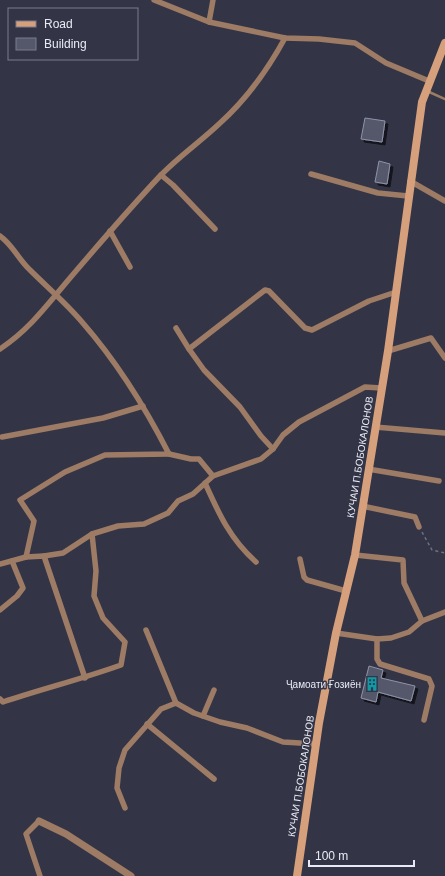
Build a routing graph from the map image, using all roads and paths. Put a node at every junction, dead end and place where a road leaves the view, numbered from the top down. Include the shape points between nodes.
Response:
1 (154, 0) edge
2 (213, 0) edge
3 (209, 22) junction
4 (285, 38) junction
5 (445, 43) edge
6 (429, 81) junction
7 (425, 91) junction
8 (445, 99) edge
9 (311, 174) dead end
10 (161, 175) junction
11 (410, 181) junction
12 (408, 196) junction
13 (445, 201) edge
14 (215, 229) dead end
15 (110, 231) junction
16 (0, 236) edge
17 (130, 267) dead end
18 (396, 292) junction
19 (56, 295) junction
20 (176, 328) dead end
21 (0, 349) edge
22 (189, 349) junction
23 (388, 351) junction
24 (445, 358) edge
25 (381, 388) junction
26 (143, 406) junction
27 (375, 427) junction
28 (445, 432) edge
29 (2, 437) dead end
30 (273, 449) junction
31 (169, 454) junction
32 (368, 469) junction
33 (213, 476) junction
34 (439, 481) dead end
35 (205, 483) junction
36 (362, 506) junction
37 (419, 527) joint
38 (92, 534) junction
39 (445, 553) edge
40 (355, 555) junction
41 (44, 556) junction
42 (26, 557) junction
43 (300, 559) dead end
44 (12, 561) junction
45 (256, 562) dead end
46 (0, 564) edge
47 (346, 591) junction
48 (0, 610) edge
49 (445, 612) edge
50 (422, 621) junction
51 (146, 630) dead end
52 (336, 633) junction
53 (377, 638) junction
54 (86, 678) junction
55 (214, 690) dead end
56 (0, 699) edge
57 (176, 703) junction
58 (204, 716) junction
59 (424, 720) dead end
60 (147, 724) junction
61 (316, 744) junction
62 (214, 779) dead end
63 (125, 808) dead end
64 (39, 820) joint
65 (40, 876) edge
66 (131, 876) edge
67 (297, 876) edge

1 - 3 street
2 - 3 street
3 - 4 street
4 - 6 street via 355,44 386,63
4 - 10 street via 271,64 245,98
5 - 6 main road, КУЧАИ П.БОБОКАЛОНОВ
6 - 7 main road, КУЧАИ П.БОБОКАЛОНОВ
7 - 8 lane
7 - 11 main road, КУЧАИ П.БОБОКАЛОНОВ
9 - 12 street via 378,193
10 - 14 street
10 - 15 street
11 - 12 main road, КУЧАИ П.БОБОКАЛОНОВ
11 - 13 street
12 - 18 main road, КУЧАИ П.БОБОКАЛОНОВ
15 - 17 street
15 - 19 street
16 - 19 street via 10,243 28,268
18 - 22 street via 369,301 312,330 305,328 269,291 265,290
18 - 23 main road, КУЧАИ П.БОБОКАЛОНОВ
19 - 21 street via 43,313 18,337
19 - 26 street via 82,322 128,380
20 - 22 street
22 - 30 street via 204,370 240,407
23 - 24 street via 431,338
23 - 25 main road, КУЧАИ П.БОБОКАЛОНОВ
25 - 27 main road, КУЧАИ П.БОБОКАЛОНОВ
25 - 30 street via 365,387 299,422 283,435
26 - 29 street via 103,418
26 - 31 street
27 - 28 street
27 - 32 main road, КУЧАИ П.БОБОКАЛОНОВ
30 - 33 street via 261,459
31 - 33 street via 199,459
31 - 42 street via 105,455 65,472 20,500 34,521
32 - 34 street
32 - 36 main road, КУЧАИ П.БОБОКАЛОНОВ
33 - 35 street
35 - 38 street via 193,494 178,501 168,513 144,524 118,526
35 - 45 street via 232,537
36 - 37 street via 415,517
36 - 40 main road, КУЧАИ П.БОБОКАЛОНОВ
37 - 39 path via 432,550
38 - 41 street via 63,553
38 - 54 street via 96,571 94,596 103,618 125,642 121,665
40 - 47 main road, КУЧАИ П.БОБОКАЛОНОВ
40 - 50 street via 402,560 404,583
41 - 42 street
41 - 54 street
42 - 44 street
43 - 47 street via 307,580
44 - 46 street
44 - 48 street via 23,588
47 - 52 main road, КУЧАИ П.БОБОКАЛОНОВ
49 - 50 street
50 - 53 street via 408,632 391,638
51 - 57 street
52 - 53 street
52 - 61 main road, КУЧАИ П.БОБОКАЛОНОВ
53 - 59 street via 376,659 380,664 428,679 432,686
54 - 56 street via 50,686 3,702
55 - 58 street
57 - 58 street
57 - 60 street via 161,709
58 - 61 street via 247,728 283,742
60 - 62 street
60 - 63 street via 125,750 119,768 118,788
61 - 67 main road, КУЧАИ П.БОБОКАЛОНОВ
64 - 65 street via 26,834
64 - 66 street via 66,834

